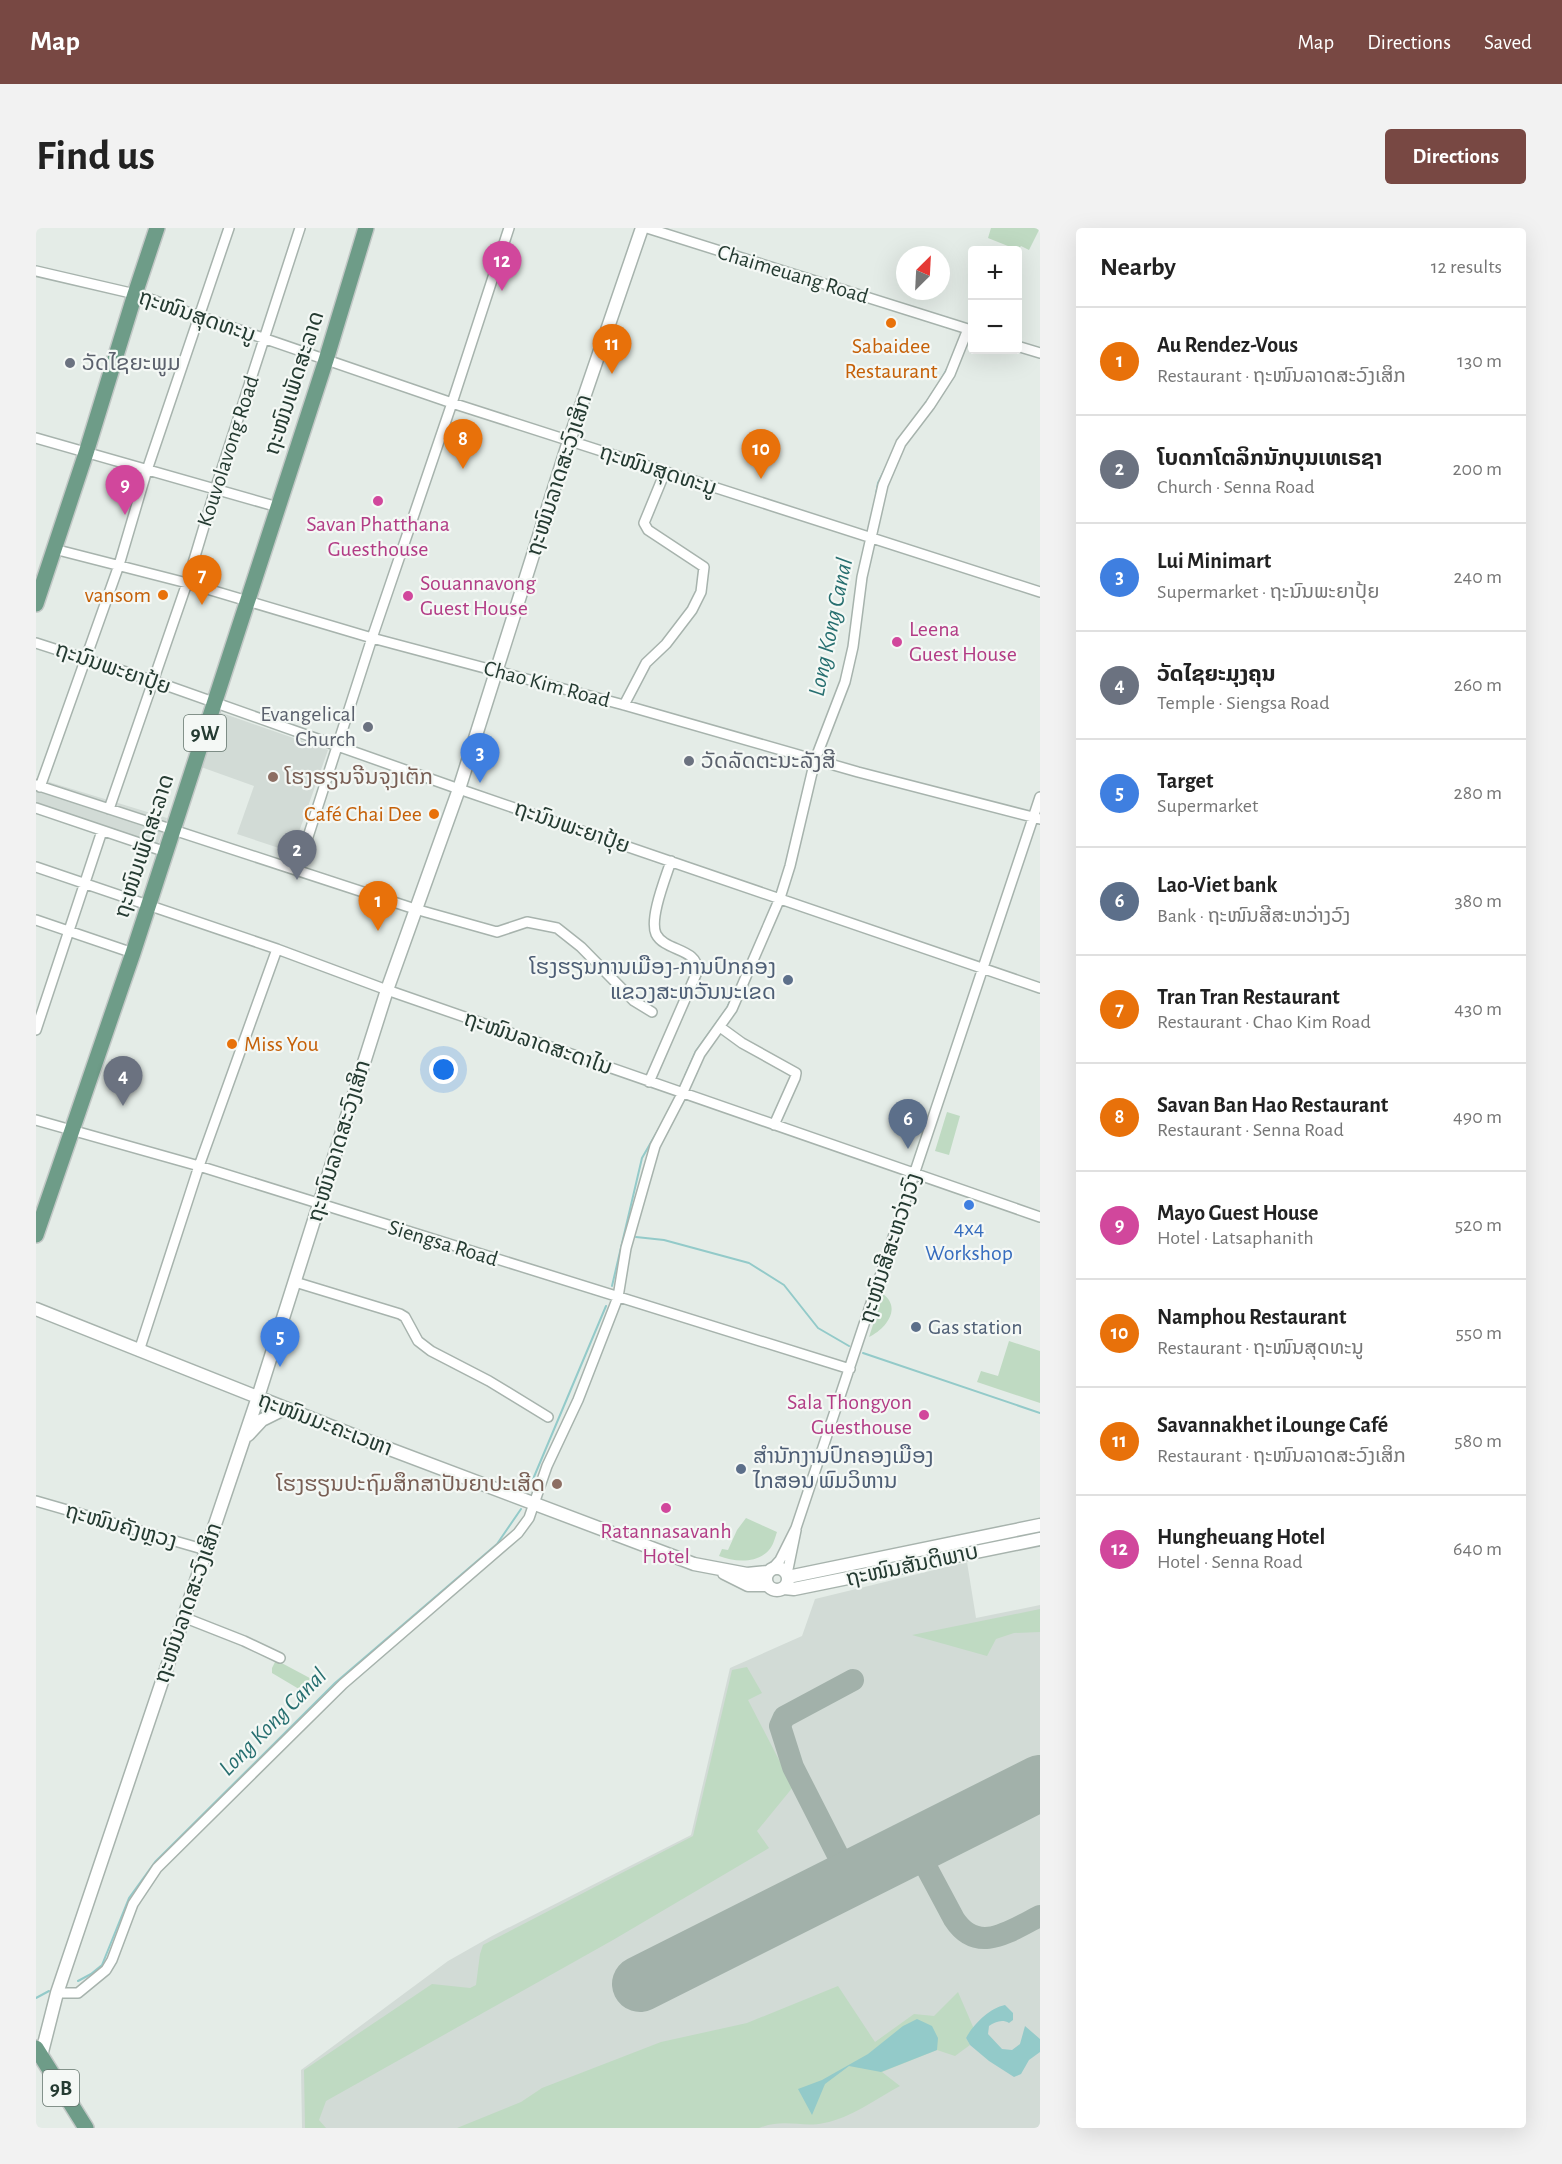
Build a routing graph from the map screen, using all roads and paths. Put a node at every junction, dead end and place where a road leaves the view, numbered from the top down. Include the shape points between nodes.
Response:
1 (158, 228) edge
2 (229, 228) edge
3 (300, 228) edge
4 (366, 228) edge
5 (508, 228) edge
6 (642, 228) edge
7 (647, 228) edge
8 (36, 271) edge
9 (135, 294) junction
10 (199, 317) junction
11 (968, 328) edge
12 (968, 334) edge
13 (264, 338) junction
14 (1022, 348) edge
15 (1040, 353) edge
16 (326, 360) junction
17 (452, 403) junction
18 (36, 438) edge
19 (569, 441) junction
20 (86, 453) junction
21 (147, 470) junction
22 (665, 472) junction
23 (215, 489) junction
24 (278, 507) junction
25 (870, 538) junction
26 (54, 549) junction
27 (119, 565) junction
28 (187, 584) junction
29 (1040, 592) edge
30 (247, 602) junction
31 (36, 604) edge
32 (372, 638) junction
33 (36, 643) edge
34 (87, 658) junction
35 (495, 670) junction
36 (154, 681) junction
37 (214, 704) junction
38 (624, 705) junction
39 (338, 747) junction
40 (815, 760) junction
41 (38, 786) edge
42 (459, 789) junction
43 (1040, 797) edge
44 (36, 808) edge
45 (109, 809) junction
46 (1037, 818) edge
47 (172, 829) junction
48 (102, 831) junction
49 (166, 852) junction
50 (670, 861) junction
51 (36, 867) edge
52 (297, 871) junction
53 (84, 885) junction
54 (780, 898) junction
55 (148, 906) junction
56 (415, 909) junction
57 (36, 920) edge
58 (68, 931) junction
59 (277, 949) junction
60 (133, 953) junction
61 (982, 968) junction
62 (1040, 988) edge
63 (387, 990) junction
64 (652, 1012) dead end
65 (720, 1027) junction
66 (36, 1030) edge
67 (649, 1082) junction
68 (682, 1094) junction
69 (36, 1120) edge
70 (774, 1125) junction
71 (72, 1128) junction
72 (199, 1166) junction
73 (914, 1175) junction
74 (320, 1205) junction
75 (1040, 1217) edge
76 (36, 1235) edge
77 (295, 1282) junction
78 (618, 1297) junction
79 (36, 1309) edge
80 (139, 1351) junction
81 (850, 1369) junction
82 (258, 1397) junction
83 (286, 1408) junction
84 (548, 1417) dead end
85 (244, 1441) junction
86 (36, 1501) edge
87 (534, 1504) junction
88 (1040, 1525) edge
89 (796, 1528) junction
90 (1040, 1539) edge
91 (206, 1550) junction
92 (718, 1568) junction
93 (770, 1571) junction
94 (786, 1580) junction
95 (767, 1585) junction
96 (183, 1617) junction
97 (280, 1658) dead end
98 (57, 1993) junction
99 (39, 2052) edge
100 (87, 2128) edge

1 - 9 main road
2 - 10 street
3 - 13 street, Kouvolavong Road
4 - 16 main road, ຖະໜົນເພັດສະລາດ / 9W
5 - 17 street
6 - 19 street, ຖະໜົນລາດສະວົງເສິກ
7 - 11 street, Chaimeuang Road
8 - 9 street, ຖະໜົນສຸດທະນູ
9 - 10 street, ຖະໜົນສຸດທະນູ
9 - 20 main road
10 - 13 street, ຖະໜົນສຸດທະນູ
10 - 21 street
12 - 25 street via 950,374 901,443 882,485
13 - 16 street, ຖະໜົນສຸດທະນູ
13 - 23 street, Kouvolavong Road
14 - 15 street
16 - 17 street, ຖະໜົນສຸດທະນູ
16 - 24 main road, ຖະໜົນເພັດສະລາດ / 9W
17 - 19 street, ຖະໜົນສຸດທະນູ
17 - 32 street
18 - 20 street
19 - 22 street, ຖະໜົນສຸດທະນູ
19 - 35 street, ຖະໜົນລາດສະວົງເສິກ
20 - 21 street
20 - 26 main road
21 - 23 street
21 - 27 street
22 - 25 street, ຖະໜົນສຸດທະນູ
22 - 38 street via 644,523 648,530 704,567 702,586 692,610 646,663
23 - 24 street
23 - 28 street, Kouvolavong Road
24 - 30 main road, ຖະໜົນເພັດສະລາດ / 9W
25 - 29 street, ຖະໜົນສຸດທະນູ
25 - 40 street via 845,682
26 - 27 street, Chao Kim Road
26 - 31 main road
27 - 28 street, Chao Kim Road
27 - 34 street
28 - 30 street, Chao Kim Road
28 - 36 street, Kouvolavong Road
30 - 32 street, Chao Kim Road
30 - 37 main road, ຖະໜົນເພັດສະລາດ / 9W
32 - 35 street, Chao Kim Road
32 - 39 street
33 - 34 street, ຖະນົນພະຍາປຸ້ຍ
34 - 36 street, ຖະນົນພະຍາປຸ້ຍ
34 - 41 street
35 - 38 street, Chao Kim Road
35 - 42 street, ຖະໜົນລາດສະວົງເສິກ
36 - 37 street, ຖະນົນພະຍາປຸ້ຍ
36 - 45 street, Kouvolavong Road
37 - 39 street, ຖະນົນພະຍາປຸ້ຍ
37 - 47 main road, ຖະໜົນເພັດສະລາດ / 9W
38 - 40 street, Chao Kim Road
39 - 42 street, ຖະນົນພະຍາປຸ້ຍ
39 - 52 street
40 - 46 street, Chao Kim Road
40 - 54 street
41 - 45 street
42 - 50 street, ຖະນົນພະຍາປຸ້ຍ
42 - 56 street, ຖະໜົນລາດສະວົງເສິກ
43 - 46 street, ຖະໜົນສີສະຫວ່າງວົງ
44 - 48 street
45 - 47 street
46 - 61 street, ຖະໜົນສີສະຫວ່າງວົງ
47 - 49 main road, ຖະໜົນເພັດສະລາດ / 9W
47 - 52 street
48 - 49 street
48 - 53 street
49 - 55 main road, ຖະໜົນເພັດສະລາດ / 9W
50 - 54 street, ຖະນົນພະຍາປຸ້ຍ
50 - 67 street via 657,905 656,933 663,942 694,958 698,966
51 - 53 street, ຖະໜົນລາດສະດາໄນ
52 - 56 street
53 - 55 street, ຖະໜົນລາດສະດາໄນ
53 - 58 street
54 - 61 street, ຖະນົນພະຍາປຸ້ຍ
54 - 65 street via 732,1009
55 - 59 street, ຖະໜົນລາດສະດາໄນ
55 - 60 main road, ຖະໜົນເພັດສະລາດ / 9W
56 - 63 street, ຖະໜົນລາດສະວົງເສິກ
56 - 64 street via 497,932 527,922 557,928 634,1001
57 - 58 street
58 - 60 street
58 - 66 street
59 - 63 street, ຖະໜົນລາດສະດາໄນ
59 - 72 street
60 - 71 main road, ຖະໜົນເພັດສະລາດ / 9W
61 - 62 street, ຖະນົນພະຍາປຸ້ຍ
61 - 73 street, ຖະໜົນສີສະຫວ່າງວົງ
63 - 67 street, ຖະໜົນລາດສະດາໄນ
63 - 74 street, ຖະໜົນລາດສະວົງເສິກ
65 - 68 street via 700,1054
65 - 70 street via 795,1073
67 - 68 street, ຖະໜົນລາດສະດາໄນ
68 - 70 street, ຖະໜົນລາດສະດາໄນ
68 - 78 street via 655,1146 626,1248
69 - 71 street, Siengsa Road
70 - 73 street, ຖະໜົນລາດສະດາໄນ
71 - 72 street, Siengsa Road
71 - 76 main road, ຖະໜົນເພັດສະລາດ / 9W
72 - 74 street, Siengsa Road
72 - 80 street
73 - 75 street, ຖະໜົນລາດສະດາໄນ
73 - 81 street, ຖະໜົນສີສະຫວ່າງວົງ
74 - 77 street, ຖະໜົນລາດສະວົງເສິກ
74 - 78 street, Siengsa Road
77 - 82 street, ຖະໜົນລາດສະວົງເສິກ
77 - 84 street via 400,1314 418,1341 431,1351 489,1380
78 - 81 street, Siengsa Road
78 - 87 street
79 - 80 street, ຖະໜົນມະຄະເວຫາ
80 - 82 street, ຖະໜົນມະຄະເວຫາ
81 - 89 street, ຖະໜົນສີສະຫວ່າງວົງ
82 - 83 street, ຖະໜົນມະຄະເວຫາ
82 - 85 street, ຖະໜົນລາດສະວົງເສິກ
83 - 85 street via 262,1420
83 - 87 street, ຖະໜົນມະຄະເວຫາ
85 - 91 street, ຖະໜົນລາດສະວົງເສິກ
86 - 91 street, ຖະໜົນຄັງຫຼວງ
87 - 92 street, ຖະໜົນມະຄະເວຫາ via 694,1563
87 - 98 street via 518,1533 344,1684 157,1868 133,1904 106,1970 78,1993
88 - 94 street, ຖະໜົນສັນຕິພາບ
89 - 93 street
89 - 94 street
90 - 94 street, ຖະໜົນສັນຕິພາບ via 794,1589
91 - 96 street, ຖະໜົນລາດສະວົງເສິກ
92 - 93 street, ຖະໜົນມະຄະເວຫາ via 747,1574
92 - 95 street via 748,1585
93 - 94 street via 781,1569
93 - 95 street via 765,1578
94 - 95 street via 777,1590
96 - 97 street
96 - 98 street, ຖະໜົນລາດສະວົງເສິກ
98 - 99 street, ຖະໜົນລາດສະວົງເສິກ
99 - 100 main road, 9B

